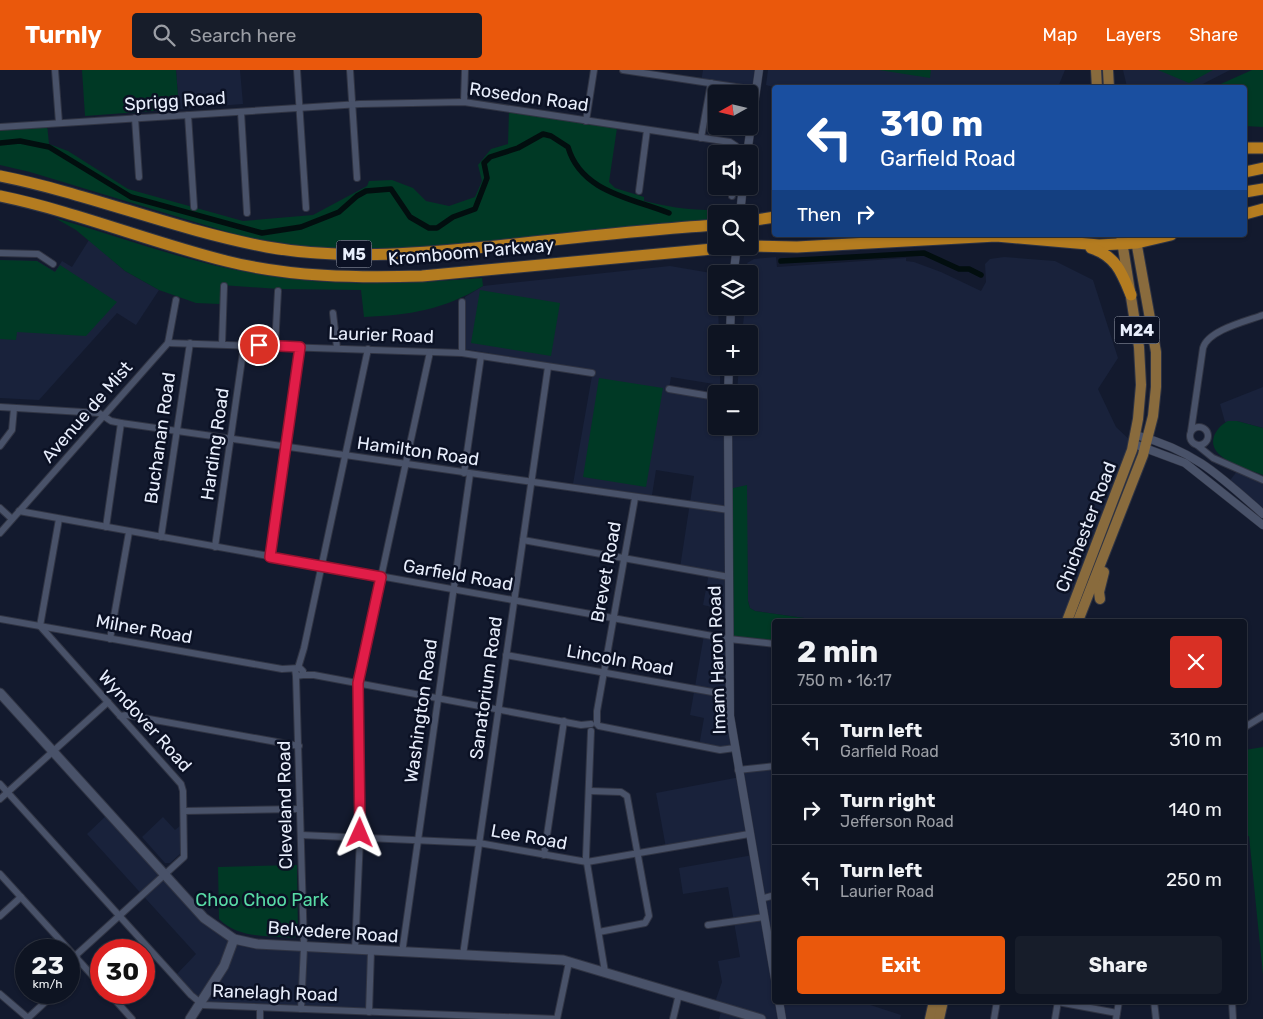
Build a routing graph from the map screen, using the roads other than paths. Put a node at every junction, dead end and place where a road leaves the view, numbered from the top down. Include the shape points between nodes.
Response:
1 (55, 70) edge
2 (297, 70) edge
3 (350, 70) edge
4 (465, 70) edge
5 (594, 70) edge
6 (623, 70) edge
7 (759, 70) edge
8 (1096, 70) edge
9 (1108, 70) edge
10 (711, 83) junction
11 (724, 85) edge
12 (757, 85) edge
13 (1097, 85) edge
14 (1110, 85) edge
15 (464, 102) junction
16 (352, 105) junction
17 (300, 108) junction
18 (241, 112) junction
19 (188, 115) junction
20 (135, 118) junction
21 (586, 121) junction
22 (59, 123) junction
23 (0, 127) edge
24 (647, 130) junction
25 (702, 138) junction
26 (734, 145) edge
27 (1247, 148) edge
28 (1263, 148) edge
29 (1263, 168) edge
30 (0, 169) edge
31 (1247, 172) edge
32 (0, 176) edge
33 (139, 177) dead end
34 (357, 178) dead end
35 (52, 187) junction
36 (1263, 188) edge
37 (639, 191) dead end
38 (1247, 192) edge
39 (0, 196) edge
40 (194, 207) dead end
41 (306, 208) dead end
42 (1263, 209) edge
43 (247, 213) dead end
44 (1247, 213) edge
45 (772, 218) edge
46 (758, 220) edge
47 (758, 222) edge
48 (772, 222) edge
49 (708, 226) edge
50 (835, 237) edge
51 (978, 237) edge
52 (1006, 237) edge
53 (1154, 237) edge
54 (1136, 239) edge
55 (1122, 240) edge
56 (1079, 244) junction
57 (758, 245) edge
58 (758, 246) edge
59 (708, 250) edge
60 (0, 253) edge
61 (53, 264) dead end
62 (224, 286) dead end
63 (278, 291) dead end
64 (1131, 296) junction
65 (176, 300) dead end
66 (462, 302) dead end
67 (333, 313) dead end
68 (1263, 315) edge
69 (168, 343) junction
70 (190, 343) junction
71 (222, 344) junction
72 (244, 345) junction
73 (274, 346) junction
74 (300, 347) junction
75 (337, 348) junction
76 (368, 349) junction
77 (430, 352) junction
78 (462, 353) junction
79 (481, 356) junction
80 (548, 367) junction
81 (592, 374) dead end
82 (669, 389) dead end
83 (708, 396) edge
84 (1195, 405) junction
85 (0, 407) edge
86 (14, 408) junction
87 (104, 416) junction
88 (121, 423) junction
89 (1200, 426) junction
90 (176, 431) junction
91 (1190, 431) junction
92 (728, 435) edge
93 (231, 439) junction
94 (1135, 439) junction
95 (1207, 441) junction
96 (1147, 443) junction
97 (1197, 445) junction
98 (0, 446) edge
99 (286, 447) junction
100 (345, 456) junction
101 (1217, 459) junction
102 (406, 465) junction
103 (467, 473) junction
104 (1263, 480) edge
105 (532, 482) junction
106 (635, 498) junction
107 (0, 508) edge
108 (729, 510) junction
109 (19, 511) junction
110 (1263, 514) edge
111 (12, 519) junction
112 (59, 519) junction
113 (1263, 526) edge
114 (106, 527) junction
115 (129, 532) junction
116 (0, 533) edge
117 (161, 537) junction
118 (523, 540) junction
119 (1111, 540) junction
120 (215, 547) junction
121 (270, 557) junction
122 (624, 558) junction
123 (322, 566) junction
124 (381, 577) junction
125 (729, 577) junction
126 (454, 590) junction
127 (1100, 599) dead end
128 (514, 600) junction
129 (613, 618) junction
130 (0, 619) edge
131 (1068, 619) edge
132 (1079, 619) edge
133 (40, 626) junction
134 (110, 639) junction
135 (729, 639) junction
136 (772, 644) edge
137 (506, 655) junction
138 (299, 672) junction
139 (604, 673) junction
140 (358, 683) junction
141 (0, 693) edge
142 (729, 695) junction
143 (439, 698) junction
144 (108, 702) junction
145 (498, 709) junction
146 (120, 716) junction
147 (1263, 716) edge
148 (564, 721) junction
149 (1247, 726) edge
150 (594, 727) junction
151 (299, 746) junction
152 (735, 748) junction
153 (53, 752) junction
154 (772, 766) edge
155 (738, 770) junction
156 (0, 784) edge
157 (590, 790) junction
158 (8, 792) junction
159 (0, 799) edge
160 (300, 809) junction
161 (184, 811) junction
162 (749, 834) junction
163 (301, 835) junction
164 (360, 837) junction
165 (418, 840) junction
166 (479, 843) junction
167 (638, 853) junction
168 (544, 855) junction
169 (587, 862) junction
170 (0, 874) edge
171 (164, 874) junction
172 (772, 896) edge
173 (21, 897) junction
174 (761, 899) junction
175 (119, 915) junction
176 (0, 916) edge
177 (764, 916) junction
178 (708, 926) dead end
179 (599, 932) junction
180 (60, 939) edge
181 (237, 940) junction
182 (772, 941) edge
183 (304, 947) junction
184 (355, 950) junction
185 (371, 951) junction
186 (80, 953) edge
187 (402, 953) junction
188 (463, 955) junction
189 (80, 961) edge
190 (569, 962) junction
191 (606, 972) junction
192 (90, 973) edge
193 (0, 994) edge
194 (679, 994) junction
195 (200, 1003) junction
196 (44, 1004) edge
197 (119, 1004) edge
198 (780, 1004) edge
199 (933, 1004) edge
200 (942, 1004) edge
201 (996, 1004) edge
202 (1058, 1004) edge
203 (1066, 1004) edge
204 (1154, 1004) edge
205 (1232, 1004) edge
206 (262, 1008) junction
207 (302, 1009) junction
208 (323, 1010) junction
209 (369, 1012) junction
210 (1117, 1016) edge
211 (28, 1019) edge
212 (132, 1019) edge
213 (190, 1019) edge
214 (261, 1019) edge
215 (323, 1019) edge
216 (557, 1019) edge
217 (673, 1019) edge
218 (761, 1019) edge
219 (782, 1019) edge
220 (930, 1019) edge
221 (939, 1019) edge
222 (994, 1019) edge
223 (1055, 1019) edge
224 (1156, 1019) edge
225 (1233, 1019) edge

1 - 22 street
2 - 17 street
3 - 16 street
4 - 15 street
5 - 21 street
6 - 10 street
7 - 12 street
8 - 13 main road
9 - 14 main road
10 - 11 street
10 - 25 street
15 - 16 street, Rosedon Road
15 - 21 street, Rosedon Road
16 - 17 street, Sprigg Road
16 - 34 street
17 - 18 street, Sprigg Road
17 - 41 street
18 - 19 street, Sprigg Road
18 - 43 street
19 - 20 street, Sprigg Road
19 - 40 street
20 - 22 street, Sprigg Road
20 - 33 street
21 - 24 street, Rosedon Road
22 - 23 street, Sprigg Road
24 - 25 street, Rosedon Road
24 - 37 street
25 - 26 street, Rosedon Road
27 - 28 highway
29 - 31 highway
30 - 35 highway via 38,179
32 - 35 highway, Kromboom Parkway / M5
35 - 49 highway, Kromboom Parkway / M5 via 196,230 268,247 345,254 420,253
36 - 38 highway
39 - 59 highway, Kromboom Parkway / M5 via 71,213 226,261 301,273 380,278 422,276
42 - 44 highway
45 - 46 highway
47 - 48 highway
50 - 57 highway, Kromboom Parkway / M5
51 - 58 highway
52 - 56 highway
53 - 54 highway
54 - 55 highway
54 - 96 main road, M24 via 1156,352 1156,387
55 - 56 highway
55 - 64 main road, M24
56 - 64 highway via 1112,258 1123,274
60 - 61 street via 38,254
62 - 71 street
63 - 73 street
64 - 94 main road, M24 via 1141,371
65 - 69 street
66 - 78 street
67 - 75 street
68 - 84 street via 1218,332 1206,340
69 - 70 street, Laurier Road
69 - 87 street, Avenue de Mist
70 - 71 street, Laurier Road
70 - 90 street, Buchanan Road
71 - 72 street, Laurier Road
72 - 73 street, Laurier Road
72 - 93 street, Harding Road
73 - 74 street, Laurier Road
74 - 75 street, Laurier Road
74 - 99 street
75 - 76 street, Laurier Road
76 - 77 street, Laurier Road
76 - 100 street, Cleveland Road
77 - 78 street, Laurier Road
77 - 102 street
78 - 79 street, Laurier Road
79 - 80 street, Laurier Road
79 - 103 street, Washington Road
80 - 81 street, Laurier Road
80 - 105 street, Sanatorium Road
82 - 83 street
84 - 89 street
84 - 91 street
85 - 86 street, Hamilton Road
86 - 87 street, Hamilton Road via 99,413
86 - 98 street via 12,430
87 - 88 street, Hamilton Road
87 - 109 street, Avenue de Mist
88 - 90 street, Hamilton Road
88 - 114 street
89 - 91 street
89 - 95 street via 1206,430
90 - 93 street, Hamilton Road
90 - 117 street, Buchanan Road
91 - 97 street via 1189,438
92 - 108 street, Imam Haron Road
93 - 99 street, Hamilton Road
93 - 120 street, Harding Road
94 - 96 street
94 - 131 main road, Chichester Road / M24
95 - 97 street
95 - 101 street
96 - 110 street via 1183,451 1202,462
96 - 113 street via 1197,470
96 - 119 main road, Chichester Road / M24
97 - 101 street
99 - 100 street, Hamilton Road
99 - 121 street
100 - 102 street, Hamilton Road
100 - 123 street, Cleveland Road
101 - 104 street
102 - 103 street, Hamilton Road
102 - 124 street
103 - 105 street, Hamilton Road
103 - 126 street, Washington Road
105 - 106 street, Hamilton Road
105 - 118 street, Sanatorium Road
106 - 108 street, Hamilton Road
106 - 122 street, Brevet Road
107 - 111 street
108 - 125 street, Imam Haron Road
109 - 111 street, Avenue de Mist
109 - 112 street, Garfield Road
111 - 116 street, Avenue de Mist
112 - 114 street, Garfield Road
112 - 133 street
114 - 115 street, Garfield Road
115 - 117 street, Garfield Road
115 - 134 street
117 - 120 street, Garfield Road
118 - 122 street
118 - 128 street, Sanatorium Road
119 - 127 main road via 1112,548 1099,589
119 - 132 main road, Chichester Road / M24
120 - 121 street, Garfield Road
121 - 123 street, Garfield Road
122 - 125 street
122 - 129 street, Brevet Road
123 - 124 street, Garfield Road
123 - 138 street, Cleveland Road
124 - 126 street, Garfield Road
124 - 140 street
125 - 135 street, Imam Haron Road
126 - 128 street, Garfield Road
126 - 143 street, Washington Road
128 - 129 street, Garfield Road
128 - 137 street, Sanatorium Road
129 - 135 street, Garfield Road
129 - 139 street, Brevet Road
130 - 133 street, Milner Road
133 - 134 street, Milner Road
133 - 144 street, Wyndover Road
134 - 138 street, Milner Road
135 - 136 street, Garfield Road
135 - 142 street, Imam Haron Road
137 - 139 street, Lincoln Road
137 - 145 street, Sanatorium Road
138 - 140 street, Milner Road
138 - 151 street, Cleveland Road
139 - 142 street, Lincoln Road
139 - 150 street, Brevet Road
140 - 143 street, Milner Road
140 - 164 street
141 - 153 main road, Belvedere Road
142 - 152 street, Imam Haron Road
143 - 145 street, Milner Road
143 - 165 street, Washington Road
144 - 146 street, Wyndover Road
144 - 153 street
145 - 148 street, Milner Road
145 - 166 street, Sanatorium Road
146 - 151 street
146 - 161 street, Wyndover Road via 181,784
147 - 149 street
148 - 150 street, Milner Road
148 - 168 street
150 - 152 street, Milner Road via 723,750
150 - 157 street, Brevet Road
151 - 160 street, Cleveland Road
152 - 155 street, Imam Haron Road
153 - 158 street
153 - 171 main road, Belvedere Road
154 - 155 street
155 - 162 street, Imam Haron Road
156 - 158 street, Ranelagh Road
157 - 167 street via 623,792 627,796
157 - 169 street, Brevet Road
158 - 159 street
158 - 175 street, Ranelagh Road
160 - 161 street
160 - 163 street, Cleveland Road
161 - 171 street, Wyndover Road via 184,855
162 - 167 street, Lee Road
162 - 174 street, Imam Haron Road
163 - 164 street, Lee Road
163 - 183 street, Cleveland Road
164 - 165 street, Lee Road
164 - 184 street
165 - 166 street, Lee Road
165 - 187 street, Washington Road
166 - 168 street, Lee Road
166 - 188 street, Sanatorium Road
167 - 169 street, Lee Road
167 - 179 street via 648,921
168 - 169 street, Lee Road
169 - 179 street, Brevet Road
170 - 173 street
171 - 175 street, Wyndover Road
171 - 181 main road, Belvedere Road via 208,922
172 - 174 street
173 - 176 street
173 - 180 street
174 - 177 street, Imam Haron Road
175 - 186 street, Wyndover Road
175 - 195 street, Ranelagh Road
177 - 178 street
177 - 182 street, Imam Haron Road
179 - 191 street, Brevet Road
181 - 183 main road, Belvedere Road
181 - 195 main road
183 - 184 main road, Belvedere Road
183 - 207 street, Cleveland Road
184 - 185 main road, Belvedere Road
185 - 187 main road, Belvedere Road
185 - 209 street
187 - 188 main road, Belvedere Road
188 - 190 main road, Belvedere Road
189 - 192 street
190 - 191 main road, Belvedere Road
190 - 216 street
191 - 194 main road, Belvedere Road
193 - 211 street
194 - 217 street
194 - 218 main road, Belvedere Road
195 - 206 street, Ranelagh Road
195 - 213 main road
196 - 211 street
197 - 212 street
198 - 219 street
199 - 220 main road
200 - 221 main road
201 - 222 street
202 - 223 street
203 - 210 street
204 - 224 street
205 - 225 street
206 - 207 street, Ranelagh Road
206 - 214 street
207 - 208 street, Ranelagh Road
208 - 209 street, Ranelagh Road
208 - 215 street
209 - 216 street, Ranelagh Road

